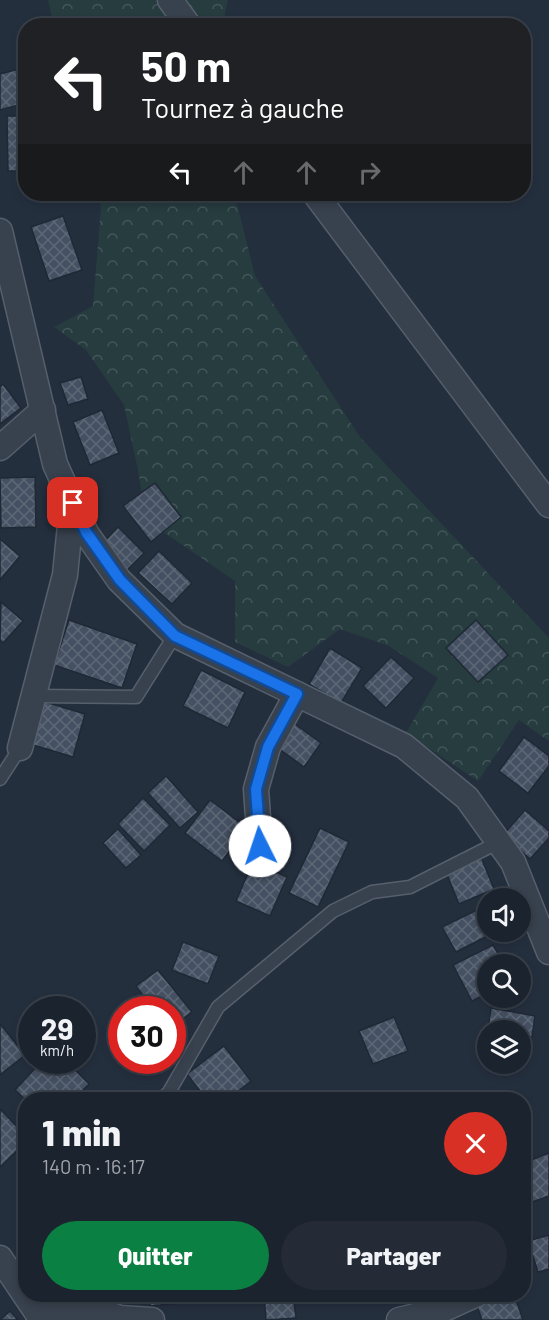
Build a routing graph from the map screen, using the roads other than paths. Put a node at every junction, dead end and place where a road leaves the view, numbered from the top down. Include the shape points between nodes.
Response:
1 (170, 0) edge
2 (183, 18) edge
3 (320, 201) edge
4 (0, 231) edge
5 (43, 410) junction
6 (0, 448) edge
7 (73, 503) junction
8 (549, 505) edge
9 (175, 636) junction
10 (297, 694) junction
11 (33, 696) junction
12 (20, 748) joint
13 (0, 779) edge
14 (499, 842) junction
15 (260, 846) dead end
16 (549, 952) edge
17 (169, 1092) edge
18 (0, 1258) edge
19 (18, 1285) edge
20 (30, 1302) edge
21 (459, 1302) edge
22 (39, 1316) edge
23 (152, 1320) edge
24 (399, 1320) edge

1 - 2 street
3 - 8 street
4 - 5 street
5 - 6 street
5 - 7 street via 55,464
7 - 9 street via 86,532 120,580
7 - 11 street via 65,575
9 - 10 street
9 - 11 lane via 136,698
10 - 14 street via 404,746 467,798
10 - 15 street via 268,747 256,789
11 - 12 street
12 - 13 lane
14 - 16 street via 513,861
14 - 17 lane via 410,887 372,892 333,911 218,1007
18 - 19 street
20 - 22 street
21 - 24 street
22 - 23 street via 91,1308 120,1318

